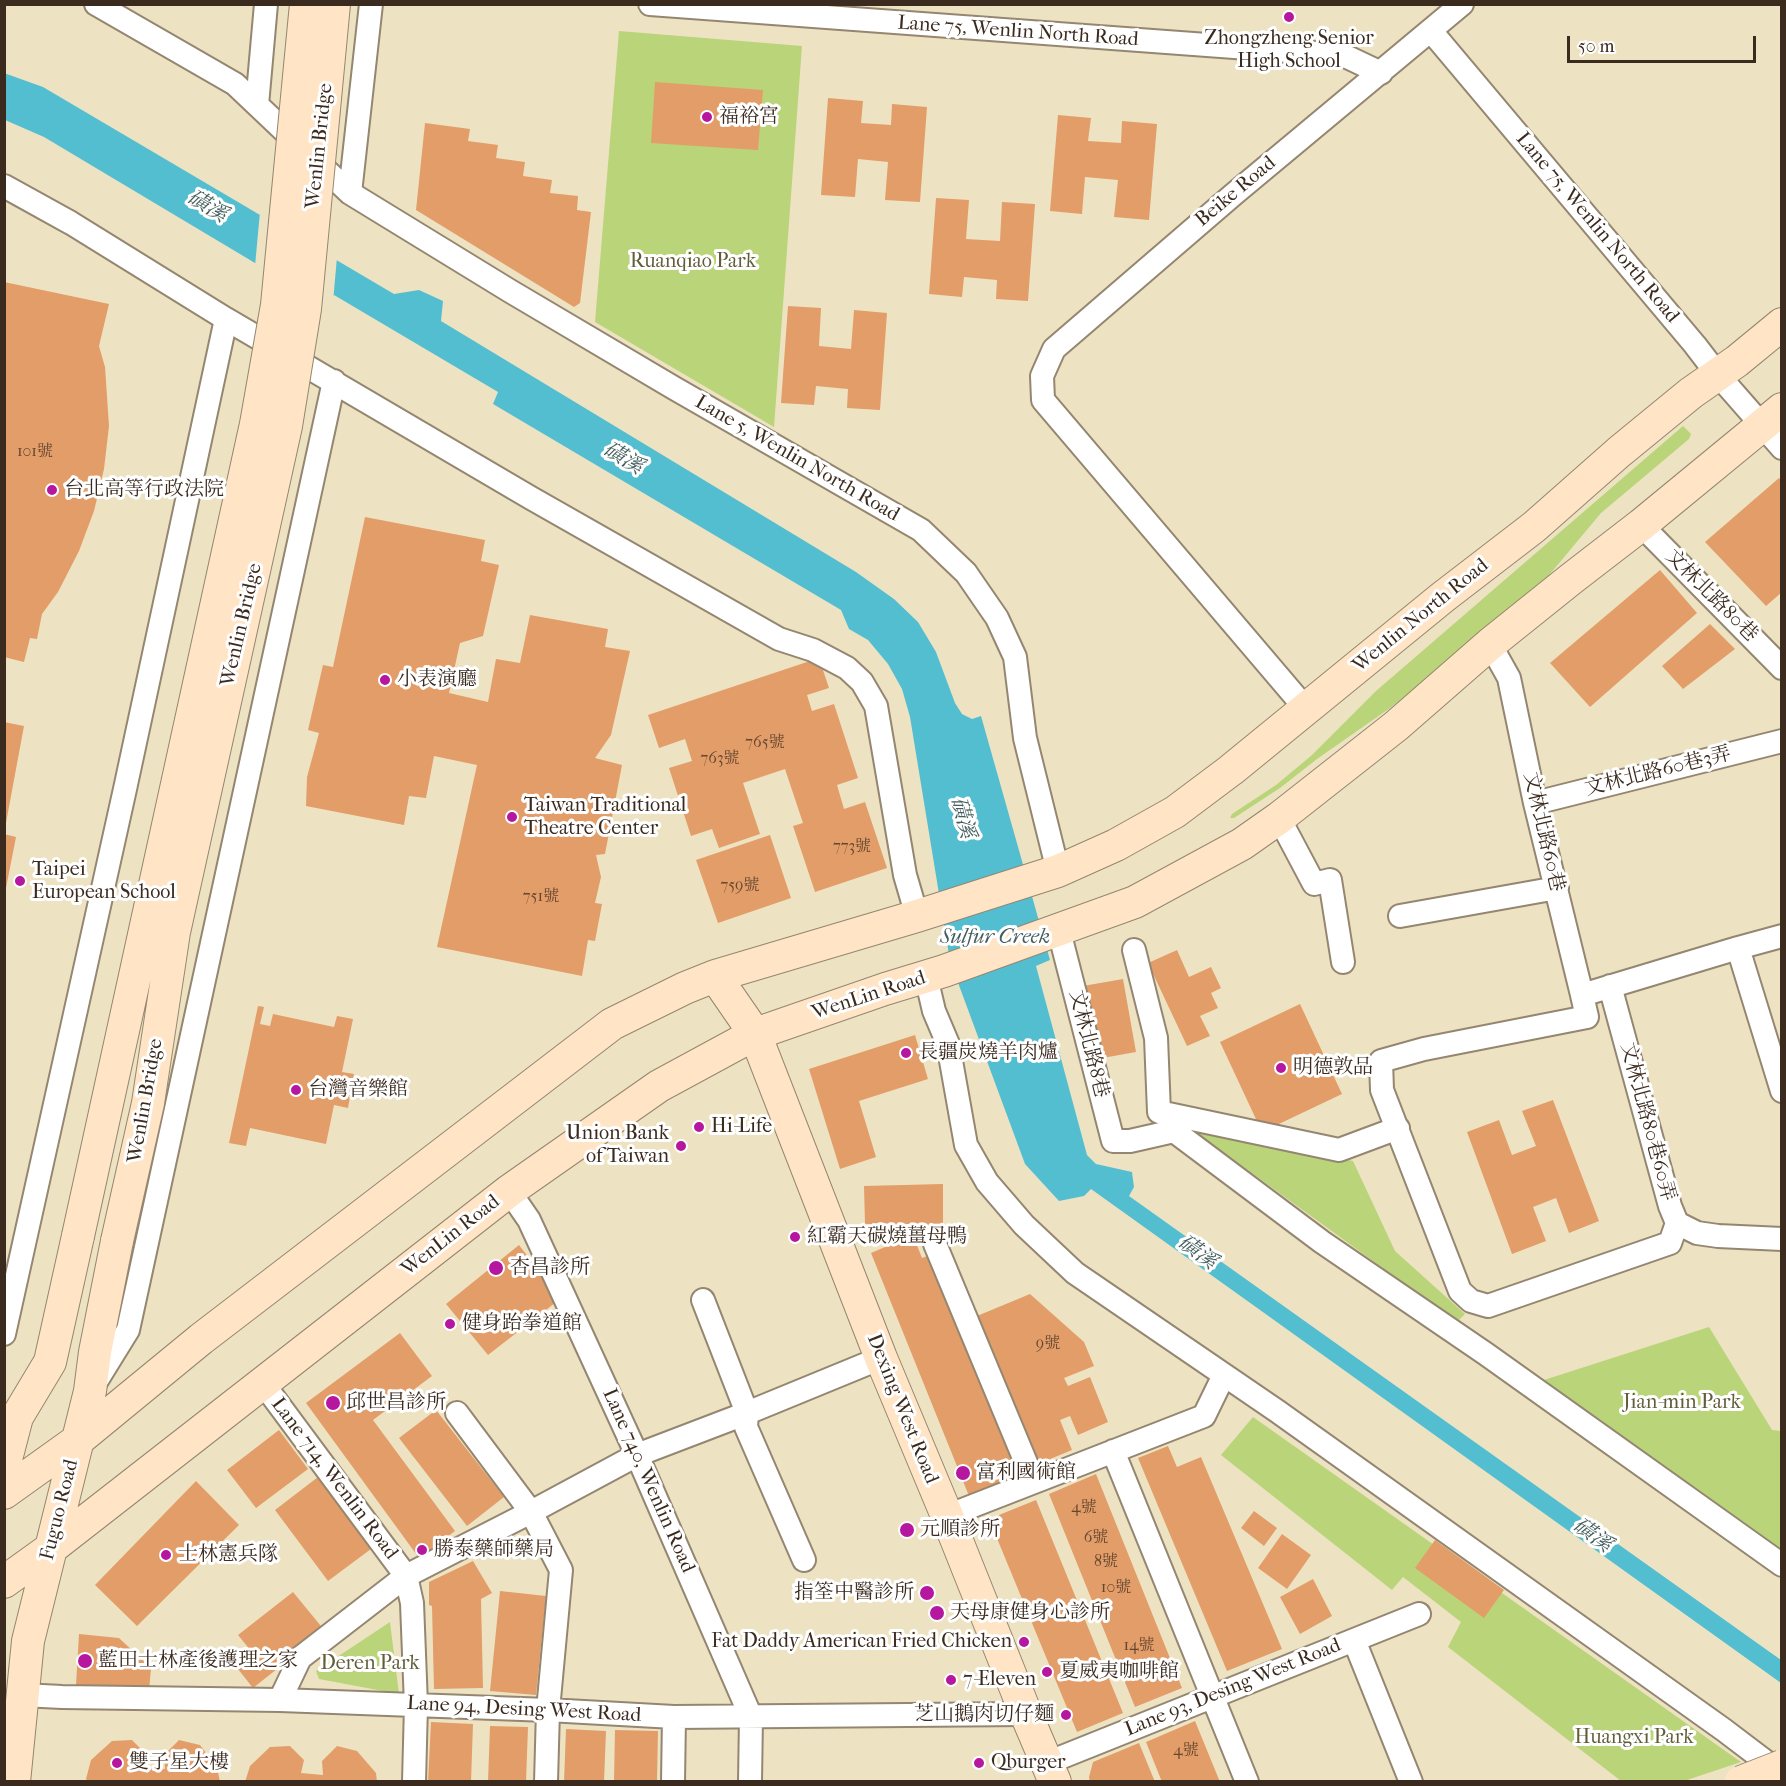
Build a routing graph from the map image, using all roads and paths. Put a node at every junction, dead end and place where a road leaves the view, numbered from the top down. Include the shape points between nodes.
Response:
1 (96, 4) edge
2 (266, 4) edge
3 (306, 4) edge
4 (334, 4) edge
5 (371, 4) edge
6 (650, 4) edge
7 (1462, 4) edge
8 (1431, 31) junction
9 (1381, 73) junction
10 (256, 105) junction
11 (4, 186) edge
12 (350, 193) junction
13 (226, 319) junction
14 (1782, 324) edge
15 (1718, 375) junction
16 (334, 381) junction
17 (1775, 428) edge
18 (1641, 525) junction
19 (1490, 644) junction
20 (1782, 668) edge
21 (1306, 709) junction
22 (1782, 741) edge
23 (1535, 802) junction
24 (1279, 818) junction
25 (1049, 874) junction
26 (1557, 888) junction
27 (930, 912) junction
28 (1400, 916) dead end
29 (1054, 932) junction
30 (1782, 936) edge
31 (1738, 948) junction
32 (1134, 950) dead end
33 (1343, 962) dead end
34 (935, 974) junction
35 (716, 976) junction
36 (1610, 986) junction
37 (1582, 995) junction
38 (755, 1034) junction
39 (1782, 1091) edge
40 (1398, 1128) junction
41 (509, 1191) junction
42 (1677, 1223) junction
43 (1782, 1239) edge
44 (117, 1241) joint
45 (935, 1244) dead end
46 (703, 1300) dead end
47 (4, 1334) edge
48 (881, 1358) junction
49 (1224, 1375) junction
50 (262, 1382) junction
51 (90, 1391) junction
52 (11, 1412) edge
53 (457, 1413) dead end
54 (747, 1413) junction
55 (78, 1440) junction
56 (1113, 1451) junction
57 (637, 1455) junction
58 (4, 1467) edge
59 (1034, 1482) junction
60 (4, 1493) edge
61 (531, 1512) junction
62 (946, 1516) junction
63 (50, 1549) junction
64 (804, 1560) dead end
65 (1782, 1565) edge
66 (406, 1576) junction
67 (4, 1582) edge
68 (1419, 1614) dead end
69 (1354, 1640) junction
70 (22, 1695) junction
71 (1213, 1697) junction
72 (280, 1700) junction
73 (416, 1705) junction
74 (548, 1710) junction
75 (1026, 1714) junction
76 (751, 1717) junction
77 (674, 1718) junction
78 (1782, 1766) edge
79 (1051, 1772) edge
80 (1782, 1774) edge
81 (14, 1782) edge
82 (414, 1782) edge
83 (546, 1782) edge
84 (673, 1782) edge
85 (750, 1782) edge
86 (1247, 1782) edge
87 (1411, 1782) edge
88 (1741, 1782) edge

1 - 10 street, Lane 5, Wenlin North Road via 235,84
2 - 10 street
3 - 52 main road, Wenlin Bridge, bridge via 277,305 256,424 50,1362
4 - 44 main road, Wenlin Bridge, bridge via 305,309 286,426 174,932 148,1103
5 - 12 street
6 - 9 street, Lane 75, Wenlin North Road via 1342,55
7 - 8 street, Beike Road
8 - 9 street, Beike Road
8 - 15 street, Lane 75, Wenlin North Road
9 - 21 street, Beike Road via 1054,350 1042,376 1042,400
10 - 12 street, Lane 5, Wenlin North Road
11 - 13 street
12 - 25 street, Lane 5, Wenlin North Road via 674,388 921,530 966,573 997,618 1015,657
13 - 16 street
13 - 47 street
14 - 15 main road, Wenlin North Road
15 - 17 street, Lane 75, Wenlin North Road
15 - 21 main road, Wenlin North Road via 1691,393 1534,527
16 - 27 street via 779,639 813,650 847,668 862,682 876,706 905,875
16 - 51 street via 128,1330
17 - 18 main road
18 - 19 main road
18 - 20 street, 文林北路80巷
19 - 23 street, 文林北路60巷 via 1509,678
19 - 24 main road via 1396,726
21 - 25 main road, Wenlin North Road via 1175,812 1116,845
22 - 23 street, 文林北路60巷3弄
23 - 26 street, 文林北路60巷
24 - 29 main road via 1233,849 1135,902
24 - 33 street via 1314,884 1330,880
25 - 27 main road, Wenlin North Road
26 - 28 street
26 - 37 street, 文林北路60巷
27 - 35 main road
29 - 34 main road, WenLin Road
29 - 65 street, 文林北路8巷 via 1113,1141 1174,1131 1322,1242
30 - 31 street
31 - 36 street
31 - 39 street
32 - 40 street via 1156,1038 1159,1112 1339,1150
34 - 38 main road, WenLin Road
34 - 49 street via 934,1011 948,1044 966,1145 987,1182 1024,1225 1075,1273
35 - 38 main road, Dexing West Road
35 - 55 main road via 612,1024 201,1339
36 - 37 street
36 - 42 street, 文林北路80巷60弄
37 - 40 street, 文林北路60巷 via 1587,1017 1381,1061 1382,1090
38 - 41 main road, WenLin Road via 659,1086
38 - 48 main road, Dexing West Road
40 - 42 street via 1460,1290 1471,1301 1488,1306 1670,1243
41 - 50 main road, WenLin Road
41 - 57 street, Lane 740, Wenlin Road via 528,1220
42 - 43 street, 文林北路80巷60弄 via 1697,1233
44 - 51 main road, Fuguo Road
45 - 59 street
46 - 54 street
48 - 54 street
48 - 62 main road, Dexing West Road
49 - 56 street via 1204,1416
49 - 80 street
50 - 63 main road, WenLin Road
50 - 66 street, Lane 714, Wenlin Road
51 - 55 main road, Fuguo Road
52 - 58 main road
53 - 61 street
54 - 57 street
54 - 64 street via 746,1427
55 - 60 main road
55 - 63 main road, Fuguo Road
56 - 59 street
56 - 71 street
57 - 61 street
57 - 76 street, Lane 740, Wenlin Road
59 - 62 street
61 - 66 street
61 - 74 street via 561,1570
62 - 75 main road, Dexing West Road
63 - 67 main road, WenLin Road
63 - 70 main road, Fuguo Road via 28,1641
66 - 72 street via 300,1658
66 - 73 street via 412,1603
68 - 69 street, Lane 93, Desing West Road
69 - 71 street, Lane 93, Desing West Road
69 - 87 street
70 - 72 street, Lane 94, Desing West Road
70 - 81 main road, Fuguo Road
71 - 79 street, Lane 93, Desing West Road
71 - 86 street
72 - 73 street, Lane 94, Desing West Road
73 - 74 street, Lane 94, Desing West Road
73 - 82 street
74 - 77 street, Lane 94, Desing West Road
74 - 83 street
75 - 76 street, Lane 94, Desing West Road
75 - 79 main road, Dexing West Road
76 - 77 street, Lane 94, Desing West Road
76 - 85 street, Lane 740, Wenlin Road
77 - 84 street
78 - 88 main road, bridge

